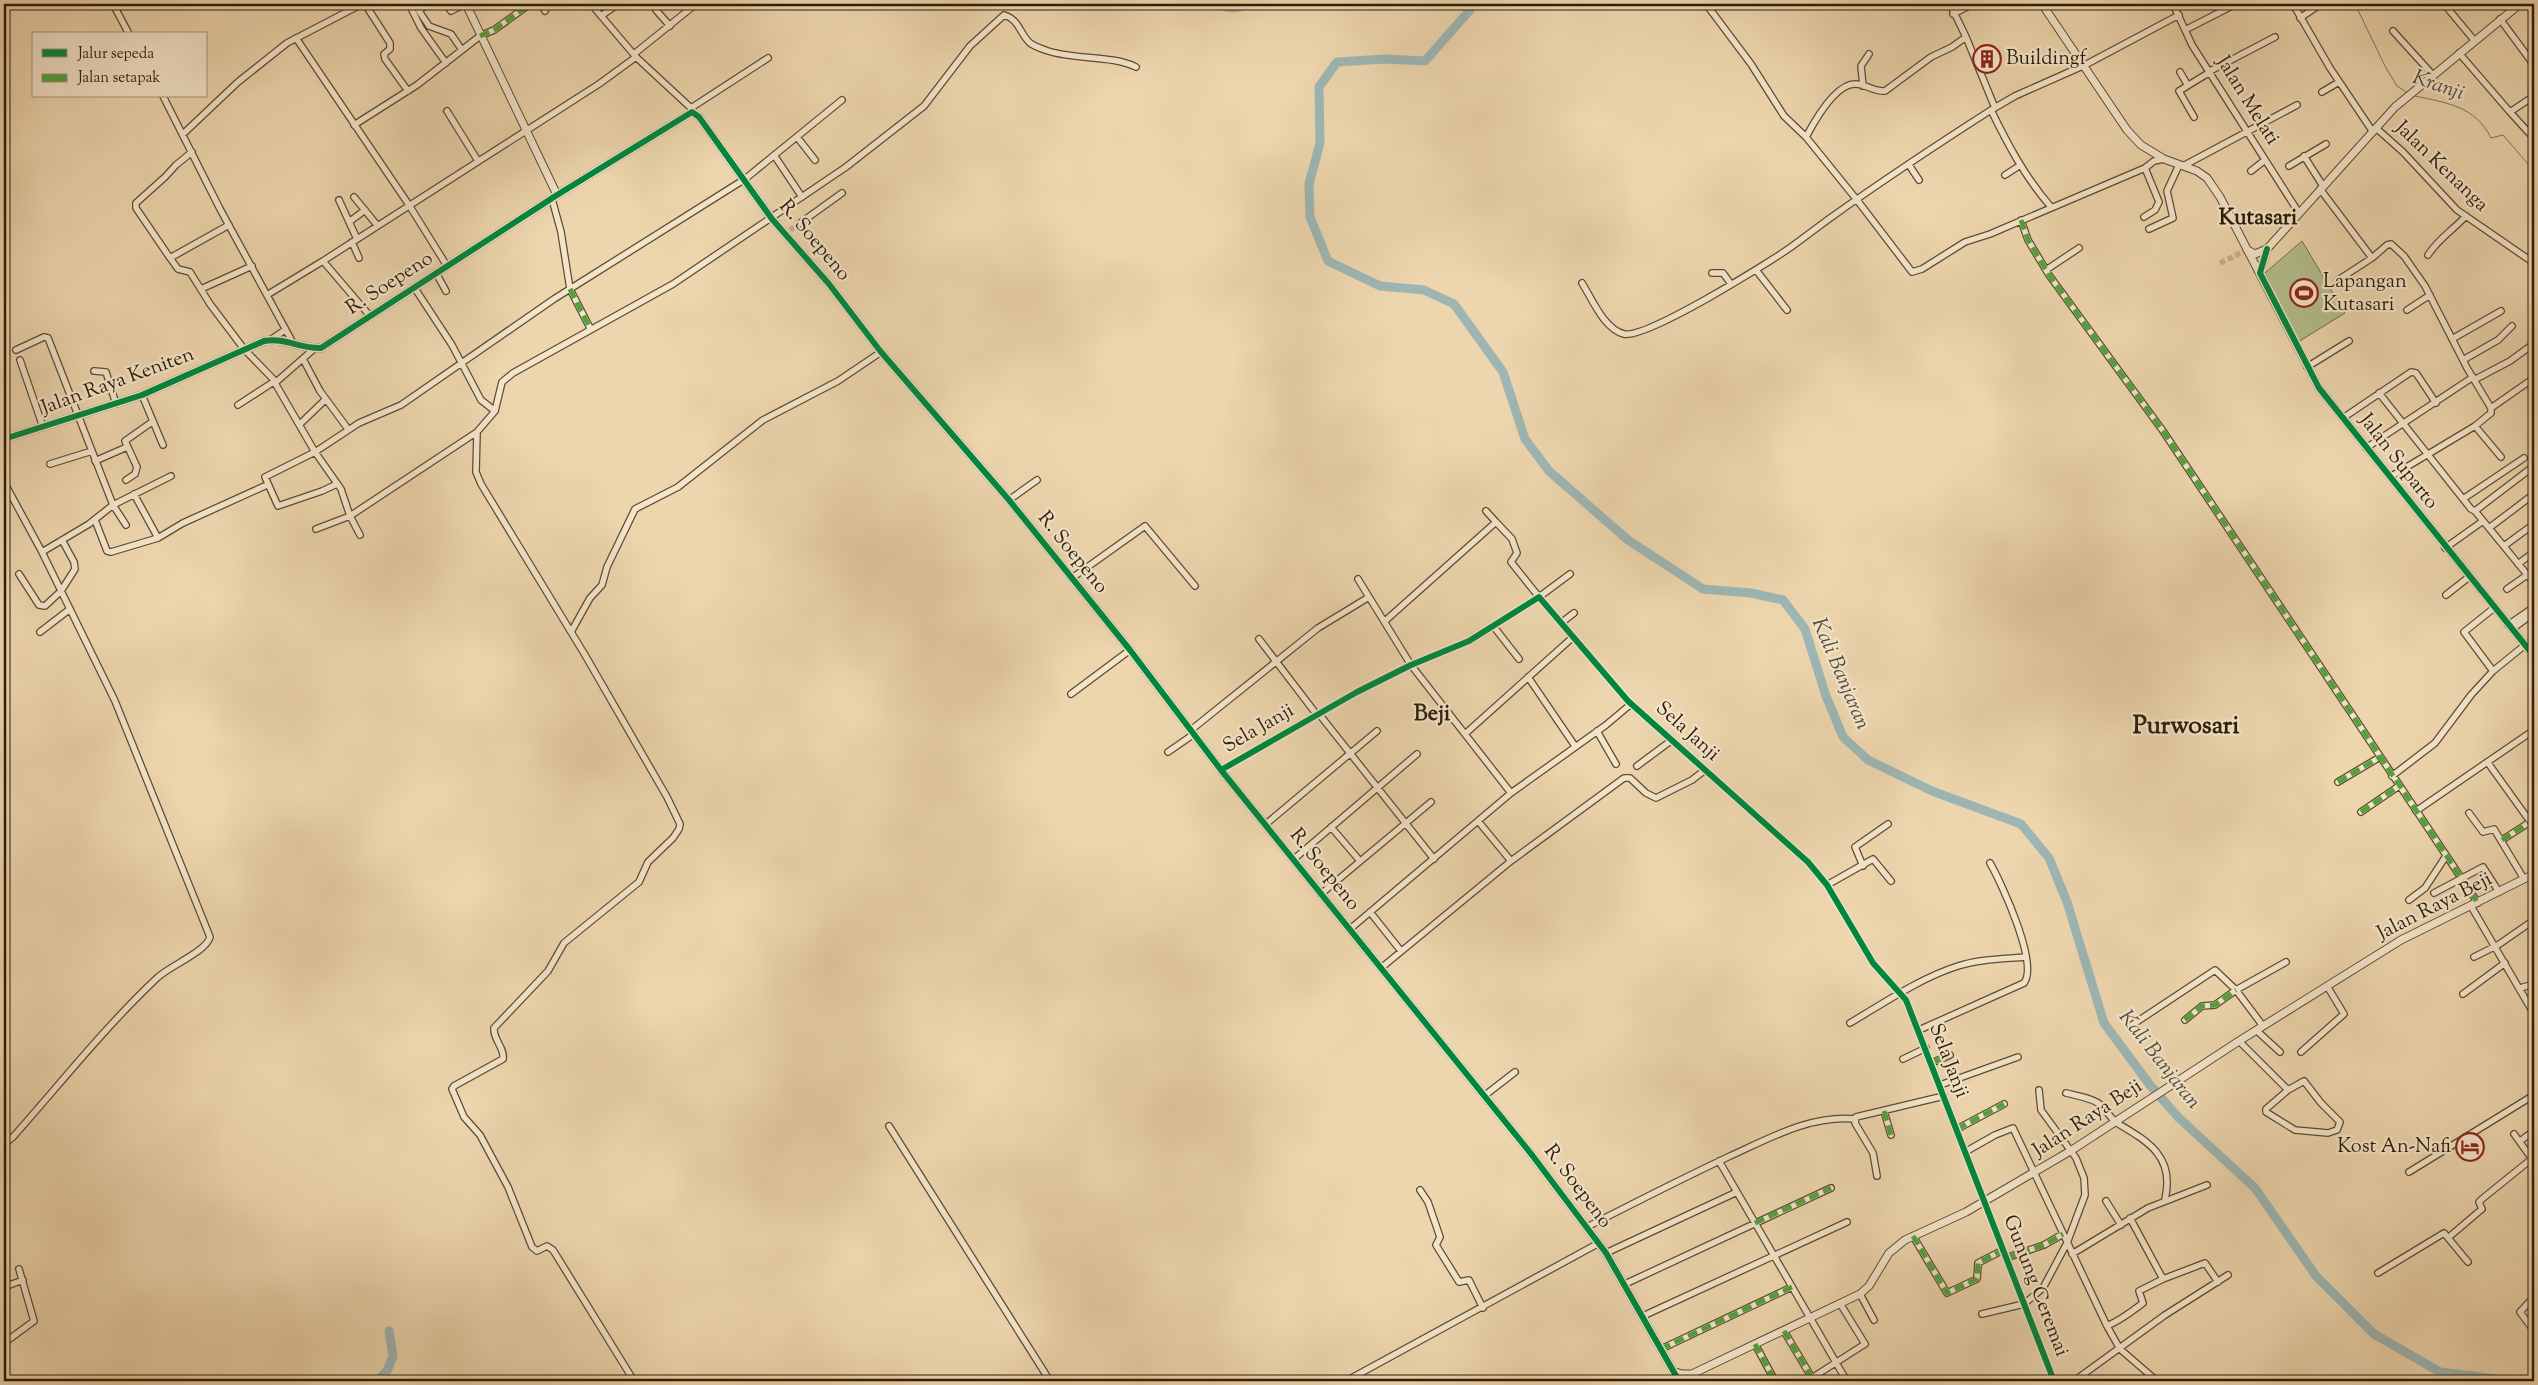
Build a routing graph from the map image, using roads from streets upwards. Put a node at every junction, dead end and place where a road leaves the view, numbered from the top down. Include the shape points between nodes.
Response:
1 (113, 4) edge
2 (360, 4) edge
3 (409, 4) edge
4 (427, 4) edge
5 (432, 4) edge
6 (466, 4) edge
7 (530, 4) edge
8 (541, 4) edge
9 (591, 4) edge
10 (618, 4) edge
11 (656, 4) edge
12 (696, 4) edge
13 (1706, 4) edge
14 (1950, 4) edge
15 (1973, 4) edge
16 (2042, 4) edge
17 (2173, 4) edge
18 (2302, 4) edge
19 (2321, 4) edge
20 (2444, 4) edge
21 (2520, 4) edge
22 (2294, 6) edge
23 (2230, 7) dead end
24 (546, 10) dead end
25 (1953, 14) junction
26 (2178, 15) junction
27 (601, 16) junction
28 (2300, 18) junction
29 (2500, 19) junction
30 (670, 26) junction
31 (2185, 30) junction
32 (2393, 31) dead end
33 (128, 32) edge
34 (480, 36) junction
35 (1966, 37) junction
36 (2274, 37) dead end
37 (296, 38) junction
38 (2474, 40) junction
39 (462, 50) junction
40 (2459, 53) junction
41 (1869, 54) dead end
42 (635, 55) junction
43 (768, 58) dead end
44 (446, 63) junction
45 (2085, 65) junction
46 (2534, 65) edge
47 (1136, 67) dead end
48 (2180, 72) dead end
49 (2210, 72) junction
50 (2432, 74) junction
51 (2339, 82) junction
52 (2187, 84) junction
53 (1863, 86) junction
54 (408, 91) junction
55 (2322, 92) dead end
56 (2534, 96) edge
57 (163, 98) edge
58 (842, 100) dead end
59 (2297, 105) dead end
60 (1993, 109) junction
61 (691, 110) junction
62 (447, 112) dead end
63 (2510, 112) junction
64 (2194, 118) dead end
65 (354, 125) junction
66 (2375, 130) junction
67 (525, 131) junction
68 (2248, 132) junction
69 (183, 134) junction
70 (2530, 134) dead end
71 (797, 137) junction
72 (1806, 137) junction
73 (2326, 144) dead end
74 (192, 152) junction
75 (774, 155) junction
76 (2304, 156) junction
77 (2164, 159) junction
78 (815, 160) dead end
79 (2264, 160) junction
80 (478, 161) junction
81 (1909, 165) junction
82 (2181, 165) junction
83 (2019, 166) junction
84 (2289, 166) dead end
85 (2145, 168) junction
86 (2251, 171) dead end
87 (2005, 174) dead end
88 (745, 179) junction
89 (1919, 180) dead end
90 (2321, 187) junction
91 (842, 194) dead end
92 (354, 197) dead end
93 (554, 197) junction
94 (802, 197) junction
95 (339, 200) dead end
96 (1857, 200) junction
97 (409, 205) junction
98 (2051, 207) junction
99 (365, 210) junction
100 (2299, 213) junction
101 (2466, 216) junction
102 (2144, 217) dead end
103 (772, 219) junction
104 (2020, 220) junction
105 (349, 222) junction
106 (799, 224) tunnel mouth
107 (229, 225) junction
108 (377, 225) junction
109 (2149, 229) dead end
110 (354, 240) junction
111 (2079, 248) dead end
112 (2247, 250) junction
113 (2267, 250) junction
114 (2428, 254) dead end
115 (170, 258) junction
116 (359, 258) dead end
117 (2372, 258) junction
118 (323, 261) junction
119 (2534, 264) edge
120 (252, 266) junction
121 (447, 266) junction
122 (1756, 270) junction
123 (2046, 270) junction
124 (436, 273) junction
125 (1712, 273) dead end
126 (2260, 273) junction
127 (2338, 280) dead end
128 (1582, 283) dead end
129 (1731, 284) junction
130 (414, 287) junction
131 (201, 289) junction
132 (570, 289) junction
133 (446, 291) dead end
134 (267, 295) junction
135 (2430, 295) junction
136 (1787, 310) dead end
137 (2407, 310) dead end
138 (2501, 311) dead end
139 (370, 316) junction
140 (2512, 326) dead end
141 (590, 328) junction
142 (285, 330) junction
143 (2452, 339) junction
144 (270, 340) junction
145 (2349, 341) dead end
146 (293, 343) junction
147 (2532, 345) dead end
148 (316, 348) junction
149 (244, 349) junction
150 (16, 350) dead end
151 (881, 352) junction
152 (303, 359) junction
153 (20, 360) dead end
154 (2463, 360) junction
155 (462, 362) junction
156 (2307, 367) junction
157 (94, 371) dead end
158 (2534, 378) edge
159 (2473, 379) junction
160 (275, 381) junction
161 (2379, 393) junction
162 (142, 395) junction
163 (326, 399) junction
164 (2436, 403) junction
165 (116, 404) junction
166 (238, 406) dead end
167 (2491, 408) junction
168 (495, 411) junction
169 (80, 416) junction
170 (2343, 418) junction
171 (152, 422) junction
172 (300, 424) junction
173 (2402, 424) junction
174 (2475, 426) junction
175 (44, 427) junction
176 (348, 429) junction
177 (477, 432) junction
178 (4, 439) edge
179 (164, 445) dead end
180 (127, 447) junction
181 (2366, 448) junction
182 (92, 451) junction
183 (315, 452) junction
184 (2428, 455) junction
185 (2501, 457) dead end
186 (2524, 458) dead end
187 (95, 461) junction
188 (50, 464) dead end
189 (2534, 466) edge
190 (171, 476) dead end
191 (2390, 477) junction
192 (126, 480) dead end
193 (1036, 480) dead end
194 (4, 482) edge
195 (337, 484) junction
196 (267, 485) junction
197 (134, 494) junction
198 (2534, 494) edge
199 (2463, 499) junction
200 (1009, 500) junction
201 (113, 505) junction
202 (1486, 511) dead end
203 (2475, 511) junction
204 (350, 516) junction
205 (95, 520) junction
206 (2483, 521) junction
207 (1496, 522) junction
208 (2534, 524) edge
209 (126, 525) dead end
210 (2489, 528) junction
211 (316, 529) dead end
212 (360, 535) dead end
213 (158, 538) junction
214 (62, 540) junction
215 (2504, 546) junction
216 (2445, 548) junction
217 (42, 552) junction
218 (2534, 552) edge
219 (2518, 564) junction
220 (19, 574) dead end
221 (1570, 574) dead end
222 (2527, 575) junction
223 (2469, 577) junction
224 (1072, 578) junction
225 (1358, 579) dead end
226 (2534, 581) edge
227 (1195, 586) dead end
228 (2507, 589) dead end
229 (61, 591) junction
230 (2446, 595) dead end
231 (1369, 597) junction
232 (1538, 597) junction
233 (2534, 607) edge
234 (70, 608) junction
235 (2494, 608) junction
236 (1574, 613) dead end
237 (2534, 613) edge
238 (1385, 621) junction
239 (1561, 623) junction
240 (1494, 627) junction
241 (2510, 627) junction
242 (40, 632) dead end
243 (571, 632) junction
244 (1572, 638) junction
245 (1259, 639) dead end
246 (2525, 645) junction
247 (1130, 650) junction
248 (2534, 656) edge
249 (1519, 659) dead end
250 (1276, 662) junction
251 (1410, 665) junction
252 (2493, 671) junction
253 (1528, 676) junction
254 (1071, 694) dead end
255 (1631, 704) junction
256 (1318, 715) junction
257 (2534, 730) edge
258 (1377, 731) dead end
259 (1597, 731) junction
260 (1192, 732) junction
261 (1465, 734) junction
262 (1672, 740) junction
263 (1575, 746) junction
264 (1168, 752) dead end
265 (1350, 754) junction
266 (1418, 754) dead end
267 (2380, 757) junction
268 (2488, 763) junction
269 (1616, 764) dead end
270 (1637, 766) dead end
271 (1221, 770) junction
272 (1705, 770) junction
273 (2392, 776) junction
274 (2338, 782) dead end
275 (2399, 786) junction
276 (1377, 789) junction
277 (1511, 793) junction
278 (1431, 802) dead end
279 (2416, 810) junction
280 (2361, 812) dead end
281 (2469, 813) dead end
282 (1478, 821) junction
283 (1406, 823) junction
284 (1266, 824) junction
285 (1888, 824) dead end
286 (2533, 824) edge
287 (1332, 827) junction
288 (2502, 840) junction
289 (2446, 856) junction
290 (1434, 858) junction
291 (1294, 859) junction
292 (1360, 861) junction
293 (1511, 861) junction
294 (1990, 863) dead end
295 (1863, 866) junction
296 (2534, 874) edge
297 (2462, 879) junction
298 (2524, 879) junction
299 (1891, 881) dead end
300 (1827, 885) junction
301 (2499, 892) junction
302 (2434, 893) dead end
303 (1321, 894) junction
304 (2409, 900) dead end
305 (2475, 904) junction
306 (1370, 912) junction
307 (2534, 920) edge
308 (1350, 929) junction
309 (2496, 946) junction
310 (1401, 951) junction
311 (2026, 957) junction
312 (2474, 957) dead end
313 (2286, 962) dead end
314 (2505, 963) junction
315 (1381, 968) junction
316 (2534, 984) edge
317 (2327, 986) junction
318 (2520, 988) junction
319 (2236, 990) junction
320 (1902, 993) junction
321 (2463, 994) dead end
322 (2534, 1014) edge
323 (2185, 1020) dead end
324 (1850, 1022) dead end
325 (2132, 1025) dead end
326 (2260, 1028) junction
327 (1919, 1030) junction
328 (2239, 1041) junction
329 (1926, 1048) junction
330 (2280, 1052) dead end
331 (2301, 1052) dead end
332 (1950, 1055) dead end
333 (2018, 1057) dead end
334 (1904, 1059) dead end
335 (1932, 1063) junction
336 (1515, 1072) dead end
337 (1940, 1085) junction
338 (2039, 1090) dead end
339 (2288, 1090) junction
340 (2066, 1093) dead end
341 (2534, 1094) edge
342 (1484, 1096) junction
343 (1944, 1096) junction
344 (2004, 1104) dead end
345 (1884, 1111) junction
346 (1855, 1119) junction
347 (2115, 1122) junction
348 (889, 1126) dead end
349 (1957, 1129) junction
350 (2534, 1131) edge
351 (2514, 1134) dead end
352 (1891, 1136) dead end
353 (2520, 1141) junction
354 (4, 1144) edge
355 (2072, 1150) junction
356 (1965, 1152) junction
357 (2533, 1158) edge
358 (1719, 1161) junction
359 (2035, 1172) junction
360 (2409, 1172) dead end
361 (1877, 1176) dead end
362 (2207, 1185) dead end
363 (1831, 1188) dead end
364 (1420, 1190) dead end
365 (1737, 1192) junction
366 (2165, 1200) junction
367 (1985, 1201) junction
368 (2106, 1201) dead end
369 (2130, 1218) junction
370 (1847, 1222) dead end
371 (1755, 1223) junction
372 (2121, 1225) junction
373 (1587, 1227) junction
374 (1914, 1236) junction
375 (2449, 1237) junction
376 (2066, 1239) junction
377 (1599, 1243) junction
378 (2003, 1250) junction
379 (1606, 1253) junction
380 (2072, 1254) junction
381 (1773, 1255) junction
382 (2006, 1258) junction
383 (2468, 1262) dead end
384 (19, 1269) dead end
385 (2378, 1273) dead end
386 (2228, 1275) dead end
387 (2163, 1279) junction
388 (23, 1280) junction
389 (2218, 1282) junction
390 (1625, 1284) junction
391 (4, 1287) edge
392 (1792, 1287) junction
393 (1860, 1294) junction
394 (2534, 1298) edge
395 (1841, 1304) junction
396 (2024, 1304) junction
397 (1483, 1308) junction
398 (1982, 1314) dead end
399 (1643, 1316) junction
400 (1812, 1318) junction
401 (1874, 1320) dead end
402 (2107, 1326) junction
403 (2533, 1327) edge
404 (1784, 1331) junction
405 (4, 1343) edge
406 (1755, 1344) junction
407 (1660, 1348) junction
408 (2120, 1349) junction
409 (1837, 1362) junction
410 (1673, 1371) junction
411 (1690, 1378) edge
412 (1845, 1378) dead end
413 (1810, 1380) edge
414 (634, 1381) edge
415 (1050, 1381) edge
416 (1346, 1381) edge
417 (1679, 1381) edge
418 (1775, 1381) edge
419 (2054, 1381) edge
420 (2074, 1381) edge
421 (2157, 1381) edge

1 - 33 street
2 - 37 street
2 - 54 street via 390,44 390,49 384,54 385,59
3 - 44 street via 421,28
4 - 39 street via 420,11 428,24 450,33
5 - 6 street via 447,5 453,11
6 - 34 street
7 - 34 street
8 - 24 street
9 - 27 street
10 - 27 street
11 - 30 street via 656,10
12 - 30 street
13 - 72 street via 1751,64 1784,116
14 - 25 street
15 - 25 street
16 - 45 street, Jalan Suparto
17 - 26 street, Jalan Melati
18 - 22 street
19 - 28 street
20 - 38 street
21 - 29 street
22 - 28 street, Jalan Kenanga
23 - 31 street
25 - 35 street
26 - 31 street, Jalan Melati
26 - 45 street
27 - 42 street
28 - 51 street, Jalan Kenanga
29 - 38 street
29 - 46 street
30 - 42 street
31 - 49 street, Jalan Melati
32 - 50 street
34 - 39 street
34 - 67 street
35 - 53 street via 1934,54 1885,91
35 - 60 street
36 - 49 street
37 - 65 street
37 - 69 street via 238,82
38 - 40 street
39 - 44 street
40 - 50 street
40 - 63 street
41 - 53 street via 1861,66
42 - 61 street
42 - 67 street via 599,84
43 - 61 street
44 - 54 street
45 - 60 street
45 - 77 street, Jalan Suparto via 2127,130 2141,145
47 - 94 street via 1128,63 1048,51 1031,44 1020,26 1004,15 970,46 924,106
48 - 52 street
49 - 52 street
49 - 68 street, Jalan Melati
50 - 66 street via 2404,98
51 - 55 street
51 - 66 street, Jalan Kenanga
52 - 64 street via 2179,92
53 - 72 street via 1854,84 1841,90 1818,116
54 - 65 street
56 - 63 street
57 - 69 street
58 - 71 street
59 - 68 street
60 - 81 street
60 - 83 street
61 - 88 street, R. Soepeno
61 - 93 street, R. Soepeno
62 - 80 street
63 - 70 street
65 - 97 street
66 - 90 street
66 - 101 street, Jalan Kenanga
67 - 80 street
67 - 93 street
68 - 79 street, Jalan Melati
68 - 82 street
69 - 74 street
71 - 75 street
71 - 78 street
72 - 96 street
73 - 76 street
74 - 107 street
74 - 115 street via 136,203 136,208
75 - 88 street
75 - 94 street
76 - 84 street
76 - 90 street
77 - 82 street, Jalan Suparto
77 - 85 street
79 - 86 street
79 - 100 street, Jalan Melati
80 - 97 street
81 - 89 street
81 - 96 street
82 - 109 street via 2167,191 2174,217
82 - 112 street, Jalan Suparto via 2207,178
83 - 87 street
83 - 98 street
85 - 98 street
85 - 102 street via 2159,202 2155,210
88 - 103 street, R. Soepeno
88 - 132 street
90 - 100 street
90 - 117 street
91 - 106 street
92 - 99 street
93 - 121 street, R. Soepeno
93 - 132 street
94 - 103 street
95 - 105 street
96 - 104 street via 1906,266 1915,273 1965,242
96 - 122 street
97 - 108 street
97 - 121 street
98 - 104 street
99 - 105 street
99 - 108 street
100 - 113 street
101 - 114 street via 2441,237
101 - 119 street, Jalan Kenanga
103 - 141 street via 673,284
103 - 151 street, R. Soepeno via 787,232
104 - 123 street
105 - 110 street
107 - 115 street
107 - 120 street
108 - 110 street
110 - 116 street
110 - 118 street
111 - 123 street
112 - 113 street via 2255,254
112 - 126 street, Jalan Suparto
113 - 126 street
115 - 131 street via 178,269 190,272
117 - 127 street
117 - 135 street via 2391,244 2416,272
118 - 134 street
118 - 139 street
120 - 131 street
120 - 134 street
121 - 124 street, R. Soepeno
122 - 129 street
122 - 136 street
123 - 267 street via 2163,431
124 - 130 street, R. Soepeno
124 - 133 street
125 - 129 street via 1723,273
126 - 156 street, Jalan Suparto
128 - 129 street via 1613,329 1632,335 1669,319
130 - 139 street, R. Soepeno
130 - 155 street
131 - 149 street
132 - 141 street
132 - 155 street
134 - 142 street
135 - 137 street
135 - 143 street
138 - 143 street
139 - 148 street, R. Soepeno via 321,348
140 - 154 street via 2498,340
141 - 168 street via 506,378 502,382
142 - 144 street
142 - 146 street
143 - 154 street
144 - 146 street
144 - 149 street, Jalan Raya Keniten
145 - 156 street
146 - 148 street
147 - 159 street via 2510,361
148 - 152 street
149 - 160 street
149 - 162 street, Jalan Raya Keniten
150 - 169 street via 46,336
151 - 200 street, R. Soepeno
151 - 243 street via 838,381 764,420 684,482 635,510 602,584
152 - 160 street
152 - 163 street
153 - 175 street
154 - 159 street
155 - 168 street via 481,400
155 - 176 street via 401,405
156 - 170 street, Jalan Suparto
157 - 165 street via 106,372
158 - 167 street
159 - 164 street
159 - 167 street
160 - 166 street
160 - 172 street
161 - 164 street via 2414,372
161 - 170 street
161 - 173 street
162 - 165 street, Jalan Raya Keniten
162 - 171 street
163 - 172 street
163 - 176 street
164 - 173 street
165 - 169 street, Jalan Raya Keniten
167 - 174 street via 2491,413
168 - 177 street
169 - 175 street, Jalan Raya Keniten
169 - 182 street
170 - 181 street, Jalan Suparto
171 - 179 street
171 - 180 street via 126,439
172 - 183 street
173 - 181 street
173 - 184 street
174 - 184 street
174 - 185 street
175 - 178 street, Jalan Raya Keniten
176 - 183 street
177 - 204 street
177 - 243 street via 476,472 481,484
180 - 187 street
180 - 192 street via 137,468 135,474
181 - 191 street, Jalan Suparto
182 - 187 street
182 - 188 street
183 - 195 street
183 - 196 street via 266,476
184 - 191 street
184 - 199 street
186 - 199 street
187 - 201 street
189 - 203 street
190 - 197 street
191 - 216 street, Jalan Suparto
193 - 200 street
194 - 217 street
195 - 196 street via 278,506
195 - 204 street
196 - 213 street via 183,523
197 - 201 street
197 - 213 street
198 - 210 street
199 - 203 street
200 - 224 street, R. Soepeno
201 - 205 street
201 - 209 street
202 - 207 street
203 - 206 street
204 - 211 street
204 - 212 street
205 - 213 street via 108,552
205 - 214 street
206 - 210 street
206 - 216 street
207 - 232 street via 1515,543 1517,553 1511,562
207 - 238 street
208 - 215 street
210 - 215 street
214 - 217 street
214 - 229 street via 76,565
215 - 219 street
216 - 223 street, Jalan Suparto
217 - 229 street
218 - 219 street
219 - 222 street
220 - 229 street via 41,607
221 - 232 street
222 - 226 street
222 - 228 street
223 - 230 street
223 - 235 street, Jalan Suparto
224 - 227 street via 1145,526
224 - 247 street, R. Soepeno
225 - 231 street
229 - 234 street
231 - 238 street
231 - 250 street via 1318,628
232 - 239 street, Sela Janji
232 - 240 street, Sela Janji
233 - 241 street
234 - 242 street
234 - 354 street via 115,701 210,937 205,946 158,977 78,1062 14,1137
235 - 241 street, Jalan Suparto
235 - 252 street via 2464,632
236 - 239 street
237 - 241 street
238 - 251 street
239 - 244 street, Sela Janji
240 - 249 street
240 - 251 street, Sela Janji
241 - 246 street, Jalan Suparto
243 - 414 street via 667,797 679,829 648,862 639,882 564,943 548,971 494,1028 504,1059 454,1086 452,1093 508,1187 532,1247 537,1250 548,1246 553,1250
244 - 253 street
244 - 255 street, Sela Janji
245 - 250 street
246 - 248 street, Jalan Suparto
246 - 252 street
247 - 254 street
247 - 260 street, R. Soepeno
250 - 256 street
250 - 260 street
251 - 256 street, Sela Janji
251 - 261 street
252 - 273 street via 2441,737
253 - 261 street
253 - 263 street
255 - 259 street
255 - 262 street, Sela Janji
256 - 265 street
256 - 271 street, Sela Janji
257 - 268 street
258 - 265 street
259 - 263 street
259 - 269 street
260 - 264 street
260 - 271 street, R. Soepeno
261 - 277 street
262 - 270 street
262 - 272 street, Sela Janji
263 - 277 street
265 - 276 street
265 - 284 street
266 - 276 street
267 - 273 street
267 - 274 street
268 - 279 street
268 - 286 street
271 - 284 street, R. Soepeno
272 - 293 street via 1656,798 1646,794 1630,778 1624,778
272 - 300 street, Sela Janji via 1794,847
273 - 275 street
275 - 279 street
275 - 280 street
276 - 283 street
276 - 287 street
277 - 282 street
278 - 283 street
279 - 289 street
281 - 288 street via 2483,832 2494,829
282 - 290 street
282 - 293 street
283 - 290 street
283 - 292 street
284 - 291 street, R. Soepeno
285 - 295 street via 1855,847
286 - 288 street
287 - 291 street
287 - 292 street
288 - 298 street
289 - 297 street
289 - 304 street via 2425,888
290 - 306 street
291 - 303 street, R. Soepeno
292 - 303 street
293 - 310 street
294 - 311 street via 2015,916
295 - 299 street via 1874,859
295 - 300 street
296 - 298 street, Jalan Raya Beji
297 - 301 street via 2483,867
297 - 302 street
297 - 305 street
298 - 301 street, Jalan Raya Beji
300 - 320 street, Sela Janji via 1866,954
301 - 305 street, Jalan Raya Beji
303 - 308 street, R. Soepeno
305 - 309 street
305 - 317 street, Jalan Raya Beji via 2401,940
306 - 308 street
306 - 310 street
307 - 309 street
308 - 315 street, R. Soepeno
309 - 312 street
309 - 314 street
310 - 315 street
311 - 320 street via 1956,967
311 - 327 street via 2027,979 2024,983
313 - 319 street
314 - 318 street
314 - 321 street
315 - 342 street, R. Soepeno
316 - 318 street
317 - 326 street, Jalan Raya Beji
317 - 331 street via 2344,1014
318 - 322 street
319 - 323 street
319 - 325 street via 2215,970
319 - 326 street
320 - 324 street
320 - 327 street, Sela Janji
326 - 328 street, Jalan Raya Beji
326 - 330 street
327 - 329 street, Sela Janji
328 - 339 street
328 - 347 street, Jalan Raya Beji
329 - 334 street
329 - 335 street, Sela Janji
332 - 335 street
333 - 337 street
335 - 337 street, Sela Janji
336 - 342 street
337 - 343 street, Sela Janji
338 - 355 street via 2041,1110
339 - 339 street via 2266,1112 2296,1130 2332,1133 2337,1130 2338,1118 2304,1081
340 - 347 street via 2099,1104
341 - 360 street
342 - 373 street, R. Soepeno
343 - 345 street
343 - 349 street, Sela Janji
344 - 349 street
345 - 346 street
345 - 352 street
346 - 358 street via 1809,1123 1765,1138
346 - 361 street via 1873,1152
347 - 355 street, Jalan Raya Beji
347 - 366 street via 2144,1138 2157,1153 2166,1171
348 - 415 street
349 - 356 street, Sela Janji
350 - 353 street
351 - 353 street
353 - 357 street
355 - 359 street, Jalan Raya Beji
355 - 376 street via 2086,1188
356 - 359 street via 2011,1127
356 - 367 street, Sela Janji
357 - 375 street via 2482,1199 2479,1202 2482,1209
358 - 365 street
358 - 373 street
359 - 367 street, Jalan Raya Beji
359 - 376 street
362 - 366 street
363 - 371 street
364 - 397 street via 1428,1202 1440,1237 1436,1244 1460,1282 1470,1280
365 - 371 street
365 - 379 street
366 - 369 street
367 - 374 street, Jalan Raya Beji
367 - 378 street, Gunung Ceremai
368 - 372 street
369 - 372 street
369 - 387 street
370 - 381 street
371 - 381 street
371 - 390 street
372 - 380 street
373 - 377 street, R. Soepeno
374 - 378 street via 1947,1293 1977,1279 1978,1263
374 - 393 street, Jalan Raya Beji via 1889,1253 1869,1286
375 - 383 street
375 - 385 street via 2443,1233
376 - 380 street
376 - 382 street
376 - 396 street via 2050,1279
377 - 379 street, R. Soepeno
377 - 397 street
378 - 382 street, Gunung Ceremai
379 - 390 street, R. Soepeno
380 - 402 street
381 - 392 street
381 - 399 street
382 - 396 street, Gunung Ceremai
384 - 388 street
386 - 389 street
387 - 389 street via 2205,1263
387 - 402 street via 2139,1291 2143,1303
388 - 391 street
388 - 405 street via 34,1321
389 - 408 street via 2164,1315
390 - 399 street, R. Soepeno
392 - 400 street
392 - 407 street
393 - 395 street, Jalan Raya Beji
393 - 401 street
394 - 403 street via 2520,1312
395 - 400 street, Jalan Raya Beji
395 - 409 street via 1865,1344
396 - 398 street
396 - 419 street, Gunung Ceremai
397 - 416 street
399 - 407 street, R. Soepeno
400 - 404 street, Jalan Raya Beji
400 - 409 street
402 - 408 street
404 - 406 street, Jalan Raya Beji
404 - 413 street
406 - 411 street, Jalan Raya Beji
406 - 418 street
407 - 410 street, R. Soepeno
408 - 420 street
408 - 421 street
409 - 412 street
409 - 413 street
410 - 411 street
410 - 417 street, R. Soepeno

